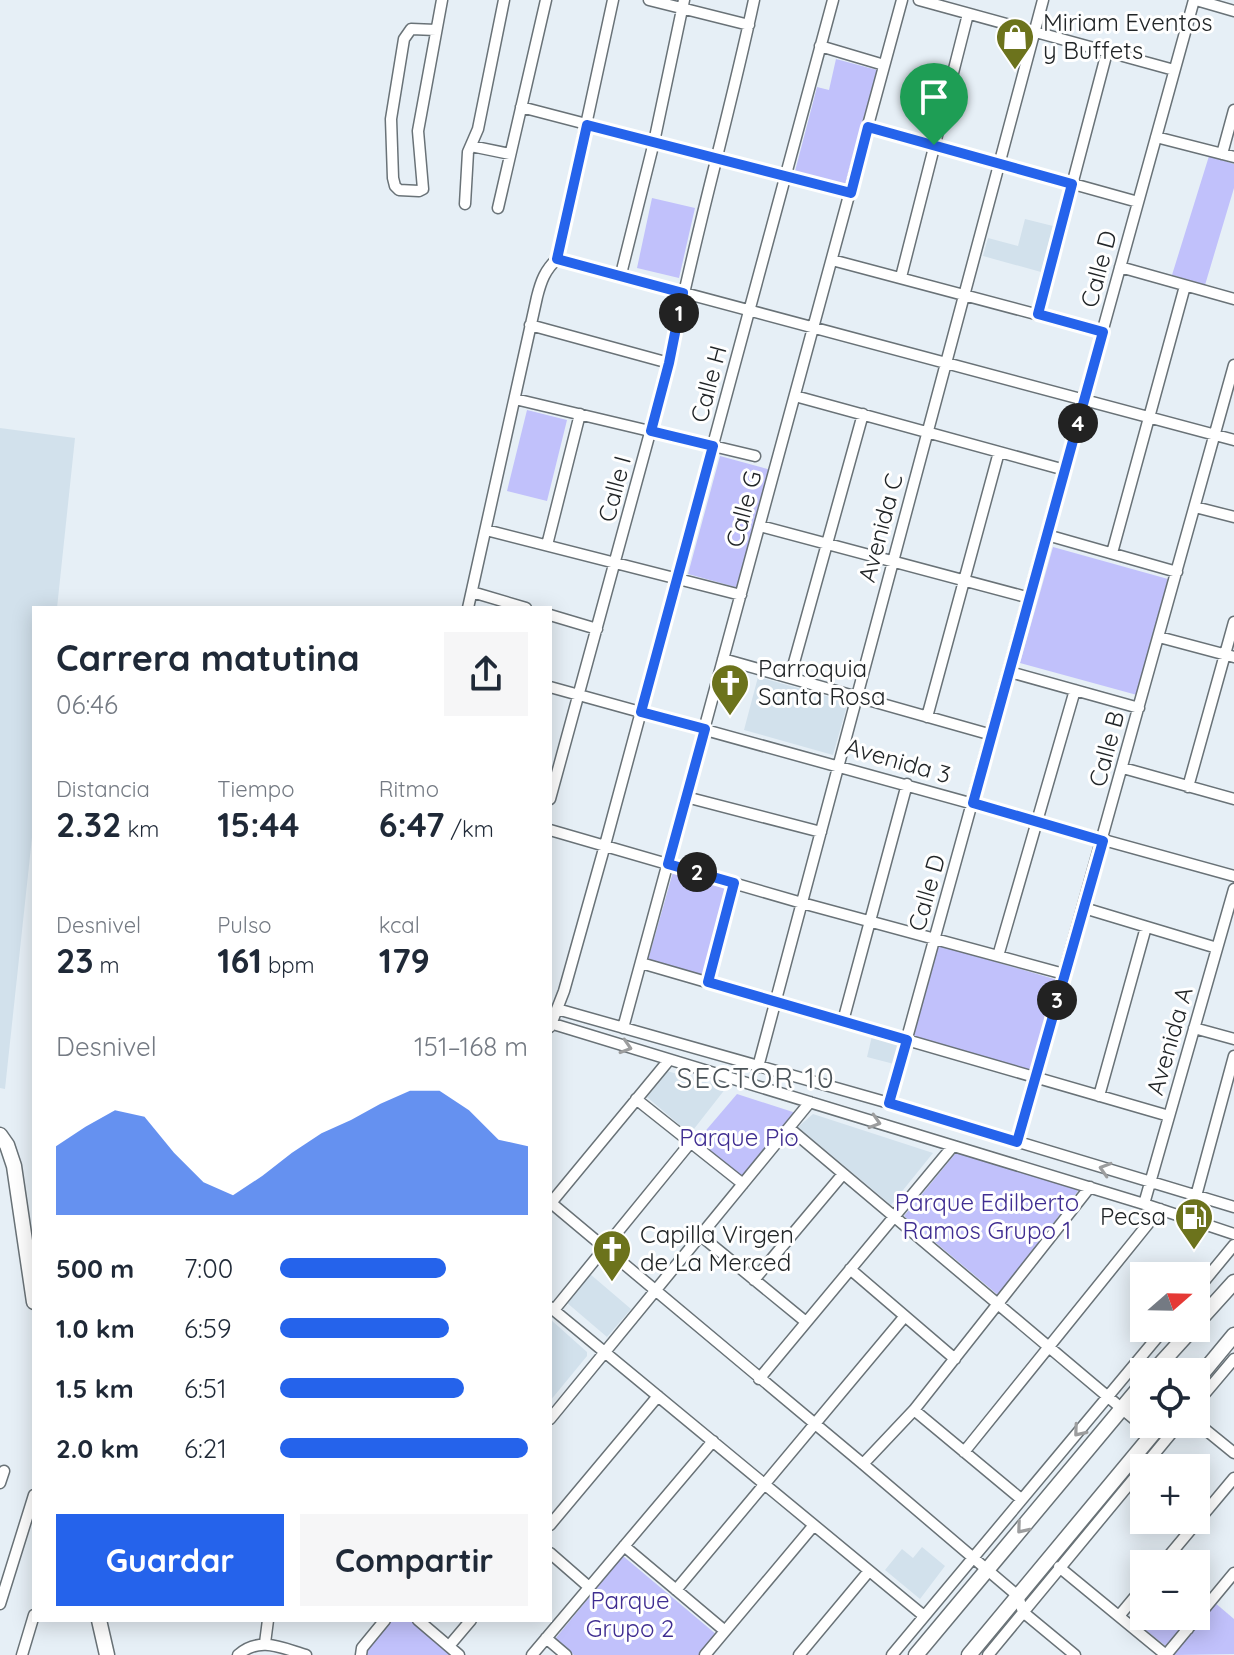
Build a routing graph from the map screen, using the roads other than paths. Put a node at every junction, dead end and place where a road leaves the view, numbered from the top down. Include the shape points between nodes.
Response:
1 (442, 0) edge
2 (504, 0) edge
3 (546, 0) edge
4 (613, 0) edge
5 (649, 0) edge
6 (754, 0) edge
7 (833, 0) edge
8 (902, 0) edge
9 (919, 0) edge
10 (1043, 0) edge
11 (1195, 0) edge
12 (683, 5) edge
13 (1234, 11) edge
14 (968, 14) junction
15 (749, 25) junction
16 (436, 30) junction
17 (1034, 32) junction
18 (820, 46) junction
19 (1107, 52) junction
20 (884, 65) junction
21 (1174, 70) junction
22 (521, 107) junction
23 (1234, 110) edge
24 (587, 125) junction
25 (868, 127) junction
26 (1156, 137) junction
27 (654, 142) junction
28 (934, 145) junction
29 (471, 146) junction
30 (510, 154) junction
31 (1222, 154) junction
32 (1234, 157) edge
33 (718, 159) junction
34 (999, 164) junction
35 (787, 175) junction
36 (1072, 184) junction
37 (851, 193) junction
38 (1138, 202) junction
39 (465, 204) dead end
40 (498, 208) dead end
41 (557, 259) junction
42 (832, 260) junction
43 (1120, 267) junction
44 (621, 274) junction
45 (901, 277) junction
46 (1185, 286) junction
47 (683, 293) junction
48 (964, 295) junction
49 (1234, 299) edge
50 (749, 310) junction
51 (1038, 314) junction
52 (530, 325) junction
53 (813, 327) junction
54 (1103, 332) junction
55 (669, 363) junction
56 (946, 363) junction
57 (1234, 368) edge
58 (795, 396) junction
59 (515, 399) junction
60 (1084, 400) junction
61 (580, 414) junction
62 (863, 414) junction
63 (1149, 418) junction
64 (651, 431) junction
65 (928, 432) junction
66 (1215, 435) junction
67 (1234, 440) edge
68 (713, 446) junction
69 (999, 452) junction
70 (755, 456) dead end
71 (1065, 470) junction
72 (1195, 507) junction
73 (1234, 517) edge
74 (760, 526) junction
75 (486, 530) junction
76 (1047, 535) junction
77 (826, 544) junction
78 (547, 545) junction
79 (1112, 553) junction
80 (893, 562) junction
81 (615, 563) junction
82 (1177, 572) junction
83 (677, 579) junction
84 (964, 581) junction
85 (472, 592) junction
86 (741, 595) junction
87 (1030, 598) junction
88 (468, 606) edge
89 (519, 606) edge
90 (552, 616) edge
91 (1234, 622) edge
92 (597, 629) junction
93 (1159, 637) junction
94 (1229, 656) edge
95 (723, 659) junction
96 (1010, 672) junction
97 (790, 677) junction
98 (552, 688) edge
99 (1075, 690) junction
100 (578, 695) junction
101 (857, 698) junction
102 (1139, 708) junction
103 (641, 712) junction
104 (927, 717) junction
105 (705, 729) junction
106 (992, 735) junction
107 (839, 764) junction
108 (1123, 768) junction
109 (907, 784) junction
110 (1188, 787) junction
111 (552, 792) edge
112 (686, 797) junction
113 (1234, 799) edge
114 (973, 803) junction
115 (1036, 821) junction
116 (552, 831) edge
117 (821, 832) junction
118 (1103, 841) junction
119 (605, 845) junction
120 (668, 864) junction
121 (1234, 876) edge
122 (734, 883) junction
123 (1234, 889) edge
124 (802, 903) junction
125 (1084, 908) junction
126 (870, 919) junction
127 (1146, 927) junction
128 (935, 938) junction
129 (1217, 948) junction
130 (998, 956) junction
131 (641, 963) junction
132 (1064, 974) junction
133 (708, 982) junction
134 (776, 1002) junction
135 (557, 1009) junction
136 (552, 1020) edge
137 (843, 1021) junction
138 (552, 1026) edge
139 (623, 1028) junction
140 (1194, 1028) junction
141 (1234, 1039) edge
142 (907, 1040) junction
143 (1234, 1056) edge
144 (669, 1060) junction
145 (758, 1067) junction
146 (1036, 1077) junction
147 (1099, 1096) junction
148 (636, 1099) junction
149 (810, 1102) junction
150 (889, 1103) junction
151 (1169, 1116) junction
152 (789, 1128) junction
153 (0, 1135) edge
154 (691, 1142) junction
155 (1017, 1142) junction
156 (953, 1146) junction
157 (843, 1174) junction
158 (1150, 1182) junction
159 (743, 1184) junction
160 (1090, 1187) junction
161 (1196, 1196) junction
162 (552, 1201) edge
163 (1233, 1203) edge
164 (1144, 1204) junction
165 (552, 1205) edge
166 (1160, 1209) junction
167 (894, 1216) junction
168 (1234, 1234) edge
169 (701, 1236) junction
170 (1234, 1245) edge
171 (604, 1249) junction
172 (850, 1269) junction
173 (1210, 1274) edge
174 (754, 1280) junction
175 (1234, 1282) edge
176 (32, 1289) edge
177 (655, 1292) junction
178 (998, 1301) junction
179 (552, 1308) edge
180 (1210, 1308) edge
181 (905, 1316) junction
182 (806, 1322) junction
183 (1234, 1335) edge
184 (1153, 1342) edge
185 (1180, 1342) edge
186 (1049, 1347) junction
187 (605, 1352) junction
188 (1165, 1358) edge
189 (955, 1359) junction
190 (1234, 1359) edge
191 (1210, 1364) edge
192 (759, 1379) junction
193 (1210, 1387) edge
194 (658, 1396) junction
195 (1108, 1396) junction
196 (1130, 1398) edge
197 (1121, 1408) junction
198 (914, 1410) junction
199 (1130, 1413) edge
200 (552, 1417) edge
201 (814, 1424) junction
202 (1210, 1433) edge
203 (1149, 1438) edge
204 (1167, 1438) edge
205 (713, 1441) junction
206 (964, 1452) junction
207 (1234, 1453) edge
208 (863, 1464) junction
209 (4, 1471) dead end
210 (1234, 1478) edge
211 (0, 1483) edge
212 (764, 1484) junction
213 (1021, 1499) junction
214 (32, 1501) edge
215 (552, 1523) edge
216 (814, 1525) junction
217 (624, 1546) junction
218 (1174, 1550) edge
219 (552, 1555) edge
220 (972, 1558) junction
221 (1059, 1567) junction
222 (986, 1570) junction
223 (869, 1571) junction
224 (1234, 1573) edge
225 (589, 1587) junction
226 (676, 1590) junction
227 (1018, 1596) junction
228 (1210, 1602) edge
229 (0, 1604) edge
230 (1130, 1604) edge
231 (1023, 1612) junction
232 (924, 1616) junction
233 (1119, 1616) junction
234 (32, 1622) edge
235 (99, 1622) edge
236 (268, 1622) edge
237 (384, 1622) edge
238 (420, 1622) edge
239 (469, 1622) edge
240 (1187, 1630) edge
241 (725, 1631) junction
242 (546, 1638) junction
243 (265, 1643) junction
244 (449, 1646) junction
245 (362, 1651) edge
246 (22, 1655) edge
247 (107, 1655) edge
248 (238, 1655) edge
249 (306, 1655) edge
250 (459, 1655) edge
251 (532, 1655) edge
252 (566, 1655) edge
253 (705, 1655) edge
254 (799, 1655) edge
255 (892, 1655) edge
256 (916, 1655) edge
257 (969, 1655) edge
258 (988, 1655) edge
259 (1075, 1655) edge
260 (1166, 1655) edge

1 - 16 street
2 - 29 street
3 - 22 street
4 - 24 street
5 - 12 street
6 - 15 street, Calle I
7 - 18 street, Calle H
8 - 20 street, Calle G
9 - 14 street
10 - 17 street, Avenida C
11 - 13 street
11 - 21 street, Calle D
12 - 15 street
12 - 27 street
14 - 17 street
14 - 28 street
15 - 33 street, Calle I
16 - 16 street via 418,131 423,189 399,190 393,178 391,119 404,39 411,29
17 - 19 street
17 - 34 street, Avenida C
18 - 20 street
18 - 35 street, Calle H
19 - 21 street
19 - 36 street
20 - 25 street, Calle G
21 - 26 street, Calle D
22 - 24 street
22 - 30 street
23 - 31 street
24 - 27 street
24 - 41 street
25 - 28 street
25 - 37 street, Calle G
26 - 31 street
26 - 38 street, Calle D
27 - 33 street
27 - 44 street
28 - 34 street
28 - 45 street
29 - 30 street
29 - 39 street
30 - 40 street
31 - 32 street
33 - 35 street
33 - 47 street, Calle I
34 - 36 street
34 - 48 street, Avenida C
35 - 37 street
35 - 50 street, Calle H
36 - 38 street
36 - 51 street
37 - 42 street, Calle G
38 - 43 street, Calle D
41 - 44 street
41 - 52 street via 542,279
42 - 45 street
42 - 53 street, Calle G
43 - 46 street
43 - 54 street, Calle D
44 - 47 street
45 - 48 street
46 - 49 street
46 - 63 street
47 - 50 street
47 - 55 street, Calle I
48 - 51 street
48 - 56 street, Avenida C
50 - 53 street
50 - 68 street, Calle H
51 - 54 street
52 - 55 street
52 - 59 street
53 - 56 street
53 - 58 street, Calle G
54 - 60 street, Calle D
55 - 64 street, Calle I
56 - 60 street
56 - 65 street, Avenida C
57 - 66 street, Calle B
58 - 62 street
58 - 74 street, Calle G
59 - 61 street
59 - 75 street
60 - 63 street
60 - 71 street, Calle D
61 - 64 street
61 - 78 street
62 - 65 street
62 - 77 street
63 - 66 street
63 - 79 street
64 - 68 street
64 - 81 street, Calle I
65 - 69 street
65 - 80 street, Avenida C
66 - 67 street
66 - 72 street, Calle B
68 - 70 street
68 - 83 street, Calle H
69 - 71 street
69 - 84 street
71 - 76 street, Calle D
72 - 73 street
72 - 82 street, Calle B
74 - 77 street
74 - 86 street, Calle G
75 - 78 street
75 - 85 street
76 - 79 street
76 - 87 street, Calle D
77 - 80 street
77 - 97 street
78 - 81 street
79 - 82 street
80 - 84 street
80 - 101 street, Avenida C
81 - 83 street
81 - 92 street, Calle I
82 - 93 street, Calle B
83 - 86 street
83 - 103 street, Calle H
84 - 87 street
84 - 104 street
85 - 88 street
85 - 89 street
86 - 95 street, Calle G
87 - 96 street, Calle D
90 - 92 street
91 - 94 street
92 - 100 street, Calle I
93 - 94 street
93 - 102 street, Calle B
94 - 110 street
95 - 97 street
95 - 105 street, Calle G
96 - 99 street
96 - 106 street, Calle D
97 - 101 street
98 - 100 street, Avenida 3
99 - 102 street
99 - 115 street
100 - 103 street, Avenida 3
100 - 111 street, Calle I
101 - 104 street
101 - 107 street, Avenida C
102 - 108 street, Calle B
103 - 105 street, Avenida 3
103 - 119 street, Calle H
104 - 106 street
105 - 107 street, Avenida 3
105 - 112 street, Calle G
106 - 114 street, Calle D
107 - 109 street, Avenida 3
107 - 117 street, Avenida C
108 - 110 street
108 - 118 street, Calle B
109 - 114 street, Avenida 3
109 - 126 street
110 - 113 street
112 - 117 street
112 - 120 street, Calle G
114 - 115 street, Avenida 3
114 - 128 street, Calle D
115 - 118 street, Avenida 3
115 - 130 street
116 - 119 street
117 - 124 street, Avenida C
118 - 121 street, Avenida 3
118 - 125 street, Calle B
119 - 120 street
119 - 135 street, Calle H
120 - 122 street
120 - 131 street, Calle G
122 - 124 street
122 - 133 street
123 - 129 street, Avenida A
124 - 126 street
124 - 134 street, Avenida C
125 - 127 street
125 - 132 street, Calle B
126 - 128 street
126 - 137 street
127 - 129 street
127 - 147 street
128 - 130 street
128 - 142 street, Calle D
129 - 140 street, Avenida A
130 - 132 street
131 - 133 street
131 - 139 street, Calle G
132 - 146 street, Calle B
133 - 134 street
134 - 137 street
134 - 145 street, Avenida C
135 - 136 street, Calle H
135 - 139 street
137 - 142 street
138 -> 144 street
139 - 145 street
140 - 141 street
140 - 151 street, Avenida A
142 - 146 street
142 - 150 street, Calle D
143 - 161 street
144 - 148 street
144 - 149 street
145 - 150 street
146 - 147 street
146 - 155 street, Calle B
147 - 151 street
148 - 154 street
148 - 162 street
149 - 152 street
149 -> 156 street
150 - 155 street
151 - 158 street, Avenida A
152 - 157 street
152 - 159 street
153 - 176 main road via 12,1155
154 - 159 street
154 - 171 street
158 -> 155 street
156 - 160 street
156 - 167 street
157 - 167 street
157 - 174 street
158 - 161 street
158 - 164 street, Avenida A
159 - 169 street
160 - 164 street
160 - 178 street
161 - 163 street
164 - 166 street
165 - 171 street
166 - 168 street
166 - 186 street
167 - 172 street
167 - 178 street
169 - 174 street
169 - 177 street
170 - 173 street
171 - 177 street
171 - 179 street
172 - 181 street
172 - 182 street
174 - 182 street
175 - 180 main road
177 - 187 street
177 - 192 street
178 - 186 street
178 - 189 street
179 - 187 street
181 - 189 street
181 - 201 street
182 - 192 street
183 - 191 main road
184 - 195 street
185 - 188 main road
186 - 195 street
186 - 206 street
187 - 194 street
187 - 200 street
189 - 198 street
190 - 193 street
192 - 201 street
194 - 205 street
194 - 215 street
195 - 197 street
195 -> 213 street
196 - 197 main road
197 - 199 street
197 -> 222 main road
198 - 206 street
198 - 208 street
201 - 208 street
201 - 212 street
202 - 207 street
203 - 227 main road
204 - 221 street
205 - 212 street
205 - 217 street
206 - 213 street
208 - 220 street
209 - 211 street
210 - 218 street
212 - 216 street
212 - 226 street
213 - 220 street
214 - 229 street
216 - 223 street
216 - 241 street
217 - 225 street
217 - 226 street
219 - 225 street
220 - 222 street
220 - 232 street
221 - 231 street
221 - 233 street
222 - 227 street
222 - 256 main road
223 - 232 street
223 - 254 street
224 - 228 street
225 - 242 street
226 - 241 street
227 - 231 street
227 - 257 main road
230 - 233 street
231 - 258 street
231 - 259 street
232 - 255 street
233 - 260 street
234 - 246 street
235 - 247 main road
236 - 243 street
237 - 245 street
238 - 244 street
239 - 244 street
240 - 260 street
241 - 253 street
242 - 251 street
242 - 252 street
243 - 248 street
243 - 249 street
244 - 250 street

